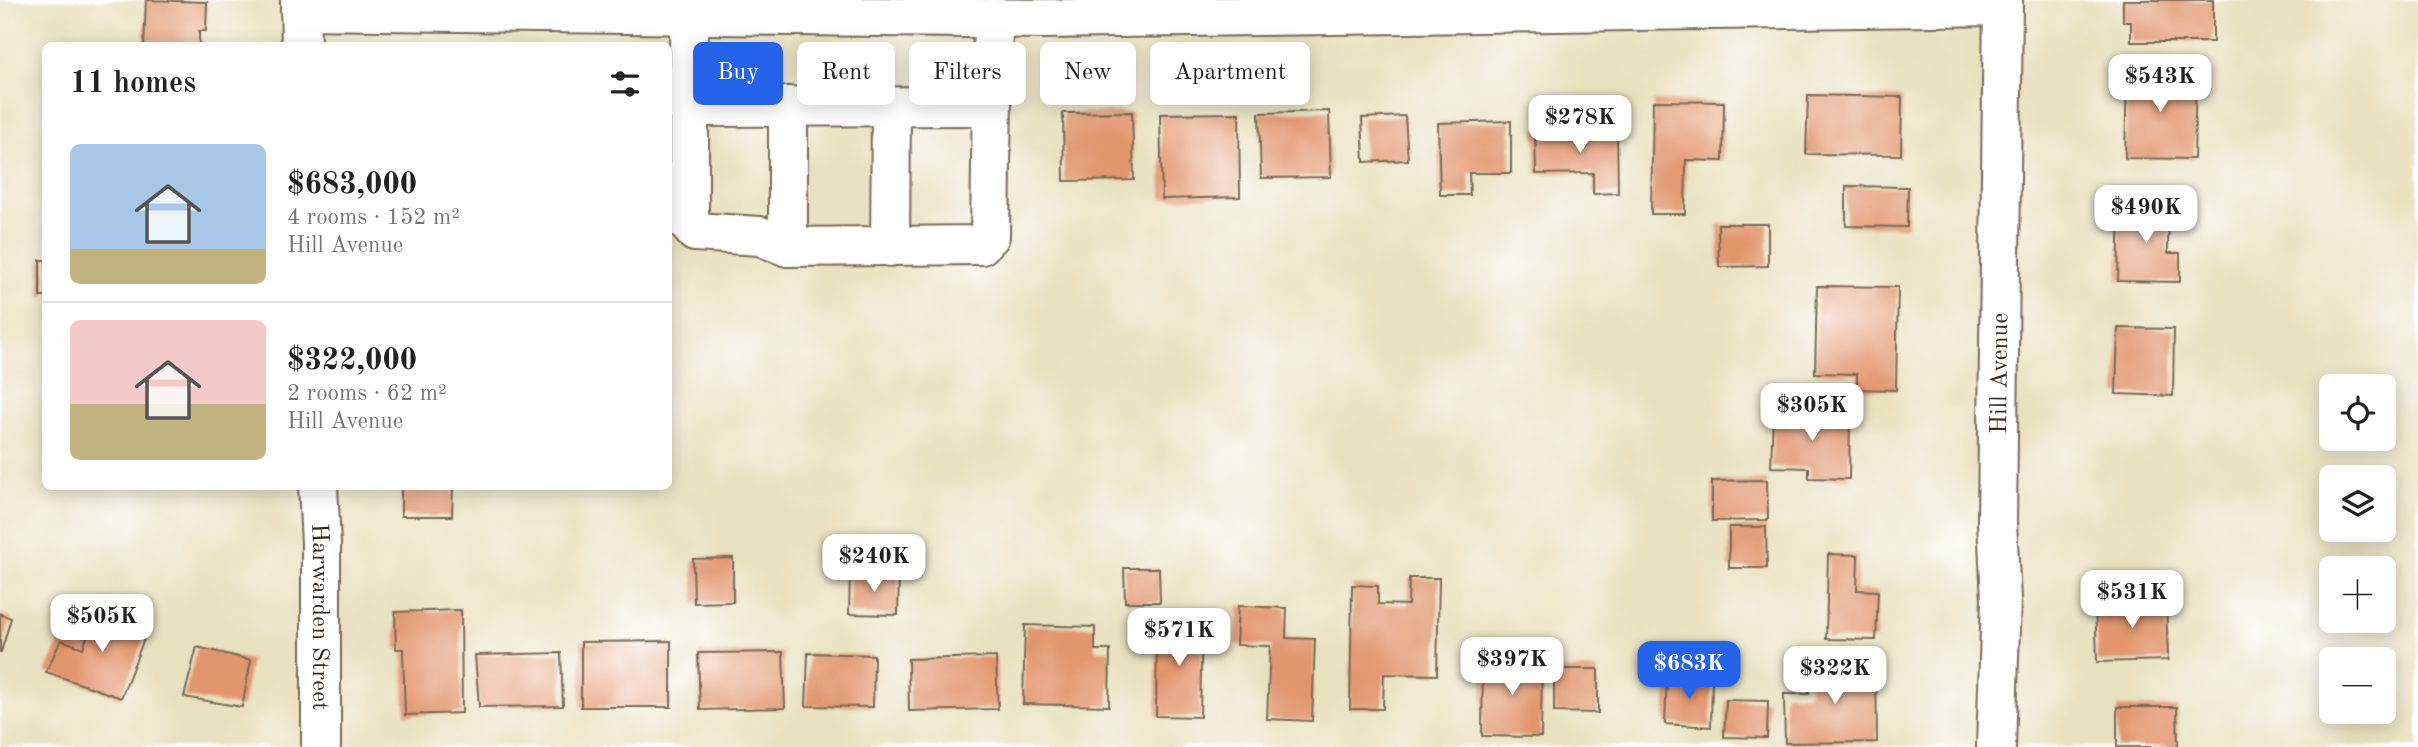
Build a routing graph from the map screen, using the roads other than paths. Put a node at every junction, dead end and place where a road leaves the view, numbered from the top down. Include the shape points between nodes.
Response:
1 (2003, 3) edge
2 (1043, 9) edge
3 (689, 15) junction
4 (300, 18) edge
5 (993, 18) junction
6 (788, 106) junction
7 (891, 106) junction
8 (992, 106) junction
9 (686, 107) junction
10 (788, 247) junction
11 (890, 247) junction
12 (318, 490) edge
13 (321, 747) edge
14 (1996, 747) edge

1 - 2 street
1 - 14 street, Hill Avenue via 1997,522 2001,600
2 - 5 street
3 - 4 street
3 - 5 street
3 - 9 street
5 - 8 street
6 - 7 street
6 - 9 street
6 - 10 street
7 - 8 street
7 - 11 street
8 - 11 street via 990,236 981,245 969,247
9 - 10 street via 689,225 695,232 760,236
10 - 11 street
12 - 13 street, Harwarden Street

